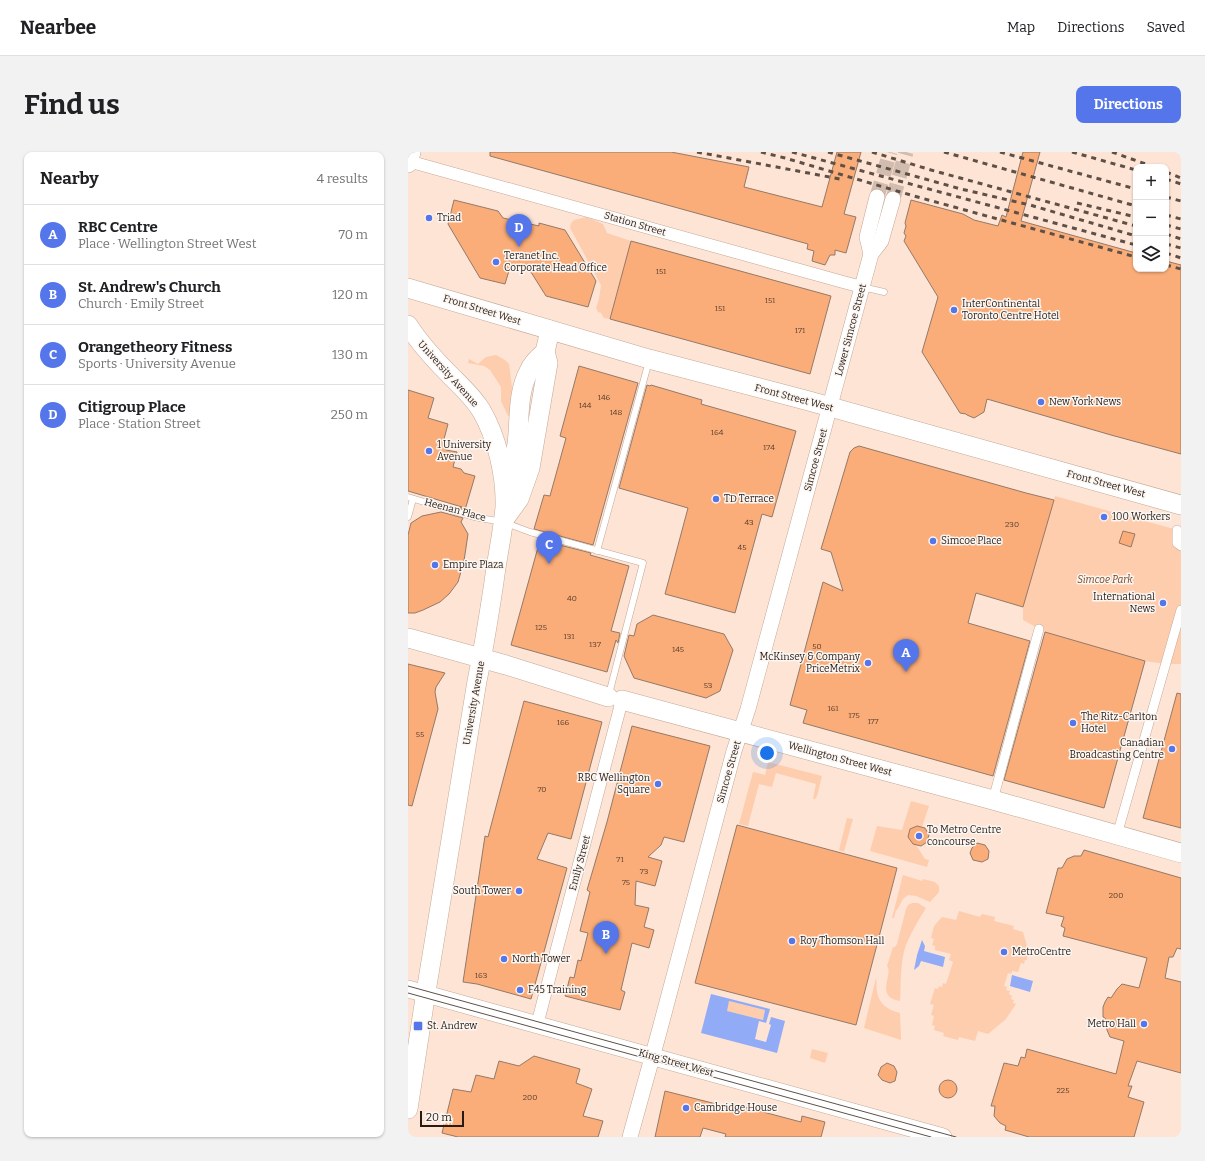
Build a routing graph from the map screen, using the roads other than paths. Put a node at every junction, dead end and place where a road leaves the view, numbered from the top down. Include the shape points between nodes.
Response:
1 (411, 152) edge
2 (408, 162) edge
3 (878, 197) tunnel mouth
4 (893, 199) tunnel mouth
5 (871, 254) junction
6 (862, 287) junction
7 (408, 288) edge
8 (884, 292) dead end
9 (408, 325) edge
10 (550, 330) junction
11 (545, 352) junction
12 (649, 359) junction
13 (830, 407) junction
14 (504, 487) junction
15 (411, 498) edge
16 (1181, 505) edge
17 (408, 517) edge
18 (503, 522) junction
19 (1177, 530) dead end
20 (1181, 546) edge
21 (597, 551) junction
22 (1181, 610) edge
23 (1040, 629) dead end
24 (408, 638) edge
25 (482, 659) junction
26 (615, 698) junction
27 (740, 732) junction
28 (993, 800) junction
29 (1117, 835) junction
30 (1181, 853) edge
31 (417, 992) edge
32 (537, 1025) junction
33 (653, 1057) junction
34 (408, 1109) edge
35 (630, 1137) edge
36 (943, 1137) edge

1 - 2 main road
2 - 6 street, Station Street
3 - 5 street, Lower Simcoe Street via 867,237
4 - 5 street, Lower Simcoe Street via 881,241
5 - 6 street, Lower Simcoe Street
6 - 8 lane
6 - 13 street, Lower Simcoe Street
7 - 10 main road, Front Street West
9 - 14 main road, University Avenue via 434,359 472,397 481,411 497,451
10 - 11 main road
10 - 12 main road, Front Street West
11 - 14 main road via 529,370 524,385 516,450
11 - 18 main road via 548,363 530,468 519,499
12 - 13 main road, Front Street West
12 - 21 lane
13 - 16 main road, Front Street West
13 - 27 street, Simcoe Street
14 - 18 main road, University Avenue
15 - 17 lane
15 - 18 lane, Heenan Place via 474,517
18 - 21 lane, Heenan Place
18 - 25 main road, University Avenue
19 - 20 street via 1177,543
21 - 26 lane, Heenan Place via 643,563
22 - 29 street
23 - 28 street
24 - 25 main road, Wellington Street West
25 - 26 main road, Wellington Street West
25 - 31 main road, University Avenue
26 - 27 main road, Wellington Street West
26 - 32 street, Emily Street via 579,868
27 - 28 main road, Wellington Street West
27 - 33 street, Simcoe Street
28 - 29 main road, Wellington Street West
29 - 30 main road, Wellington Street West
31 - 32 main road, King Street West
31 - 34 main road, University Avenue
32 - 33 main road, King Street West
33 - 35 street, Simcoe Street
33 - 36 main road, King Street West

